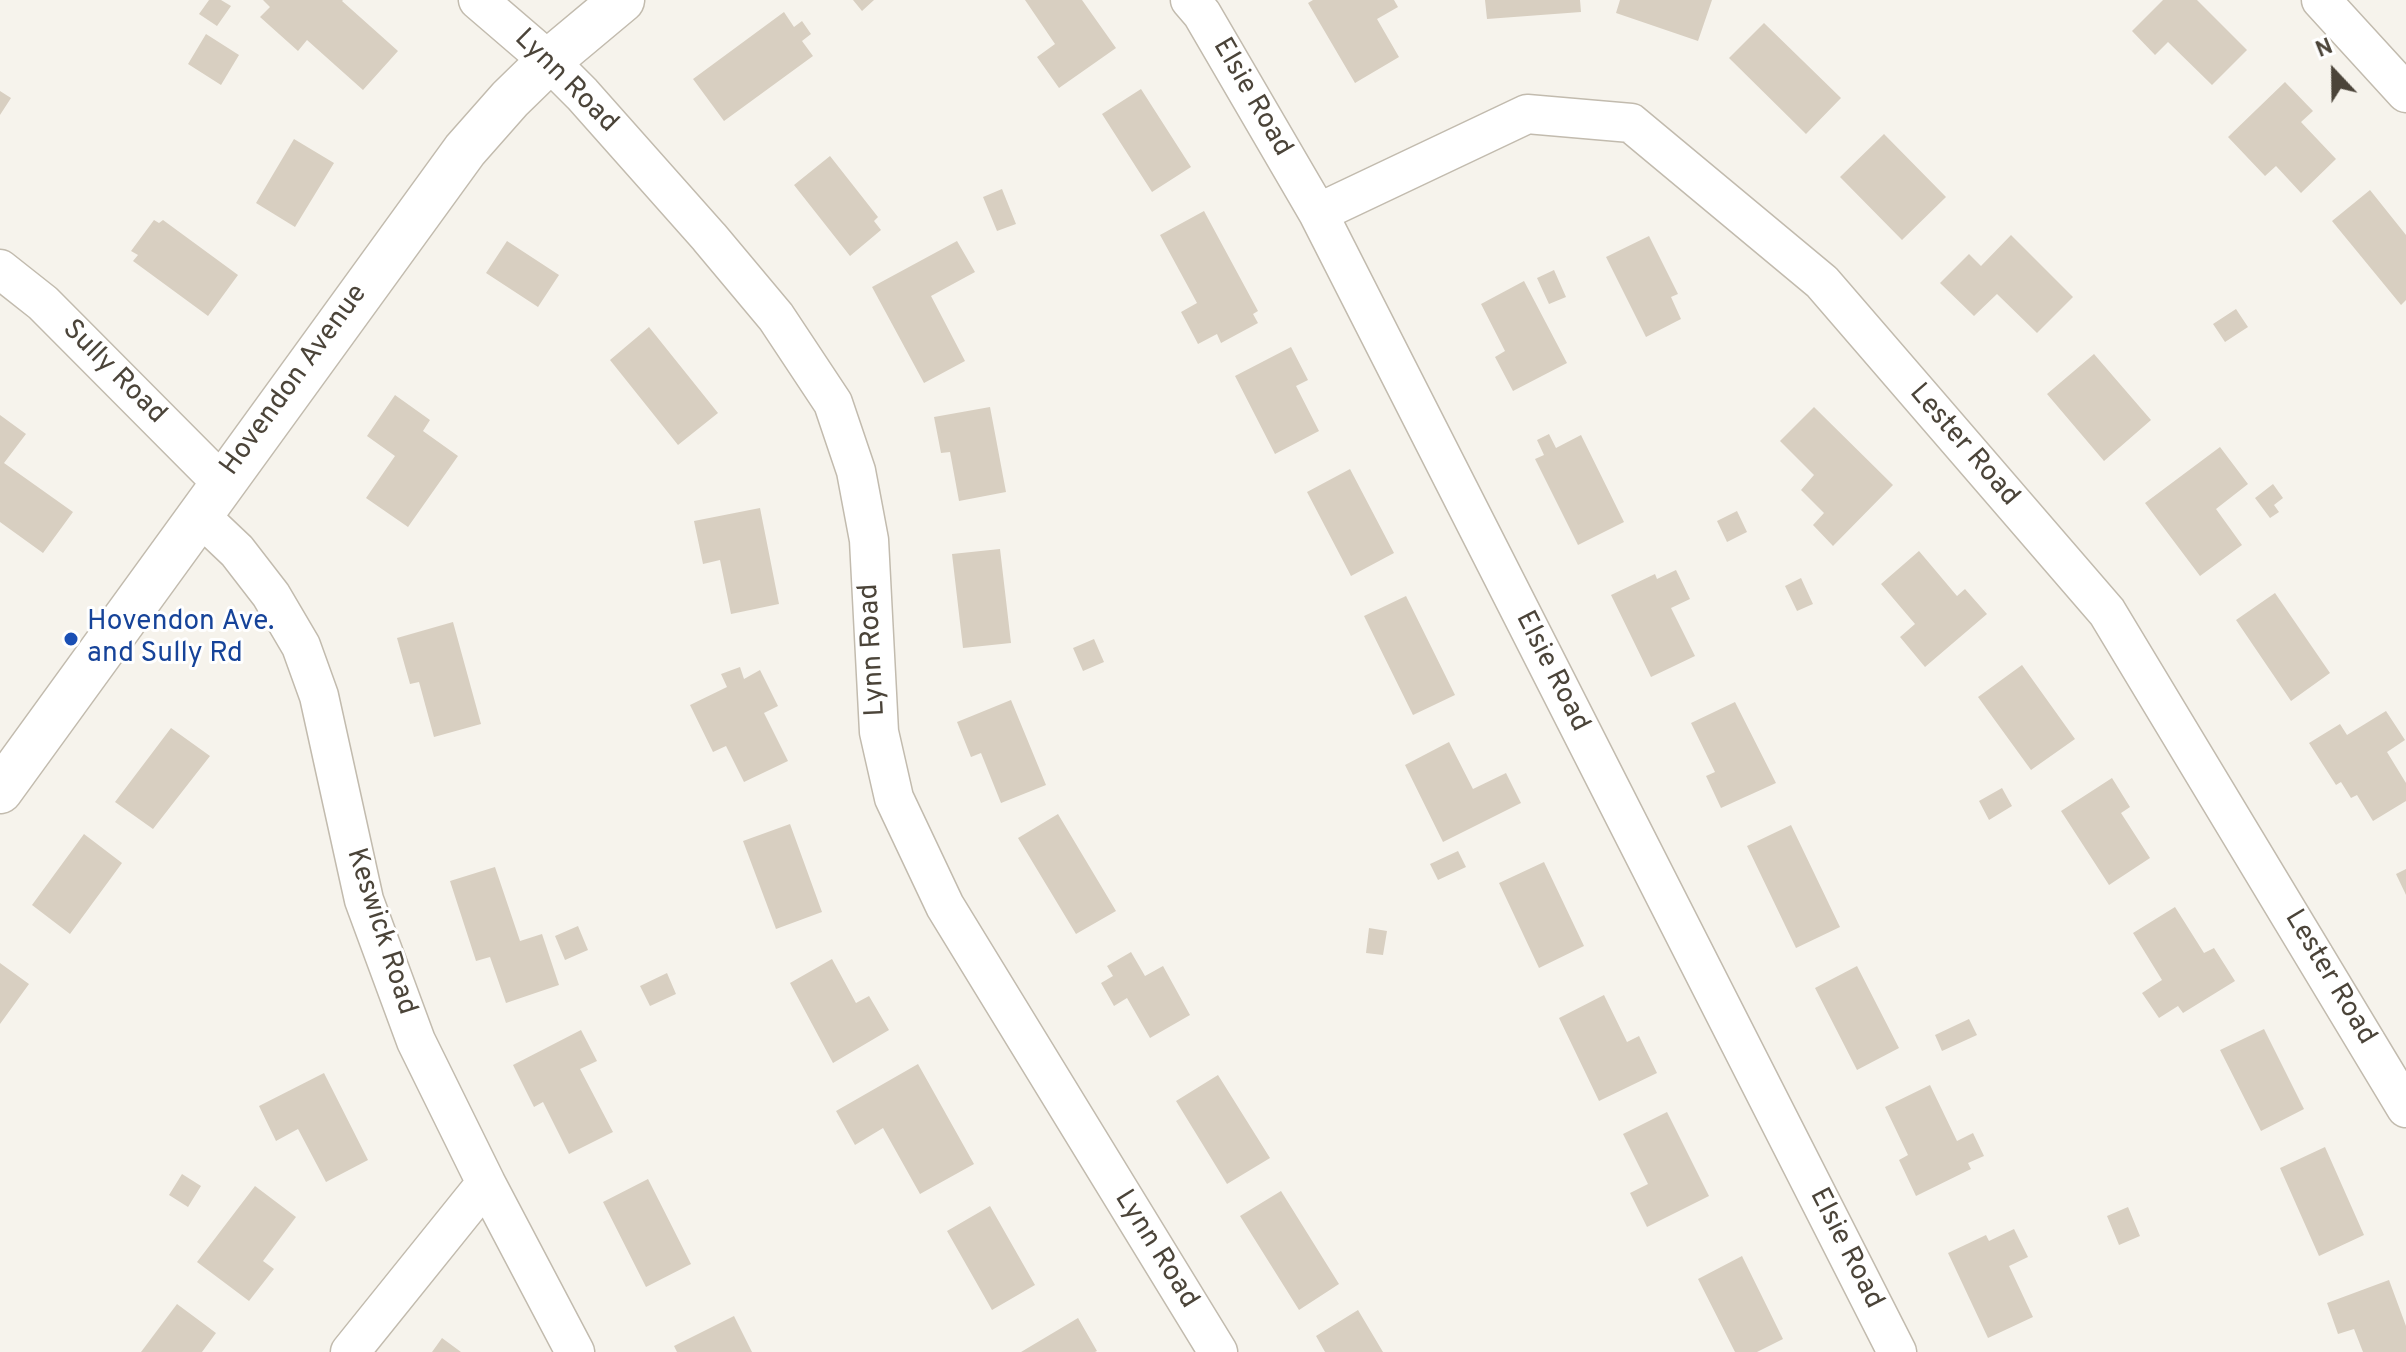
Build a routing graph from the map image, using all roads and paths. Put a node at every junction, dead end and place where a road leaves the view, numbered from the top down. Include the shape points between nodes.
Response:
1 (478, 0) edge
2 (622, 0) edge
3 (1190, 0) edge
4 (2321, 0) edge
5 (549, 61) junction
6 (2406, 93) edge
7 (1318, 213) junction
8 (0, 269) edge
9 (210, 499) junction
10 (0, 791) edge
11 (2406, 1108) edge
12 (486, 1183) junction
13 (350, 1352) edge
14 (575, 1352) edge
15 (1218, 1352) edge
16 (1897, 1352) edge

1 - 5 street, Lynn Road
2 - 5 street, Hovendon Avenue
3 - 7 street, Elsie Road
4 - 6 street
5 - 9 street, Hovendon Avenue via 465,150
5 - 15 street, Lynn Road via 767,306 833,403 856,471 869,540 879,732 894,798 945,906
7 - 11 street, Lester Road via 1527,114 1631,123 1822,282 2107,612
7 - 16 street, Elsie Road
8 - 9 street, Sully Road via 43,303
9 - 10 street, Hovendon Avenue
9 - 12 street, Keswick Road via 237,551 301,646 319,696 364,900 416,1041
12 - 13 street
12 - 14 street, Keswick Road

